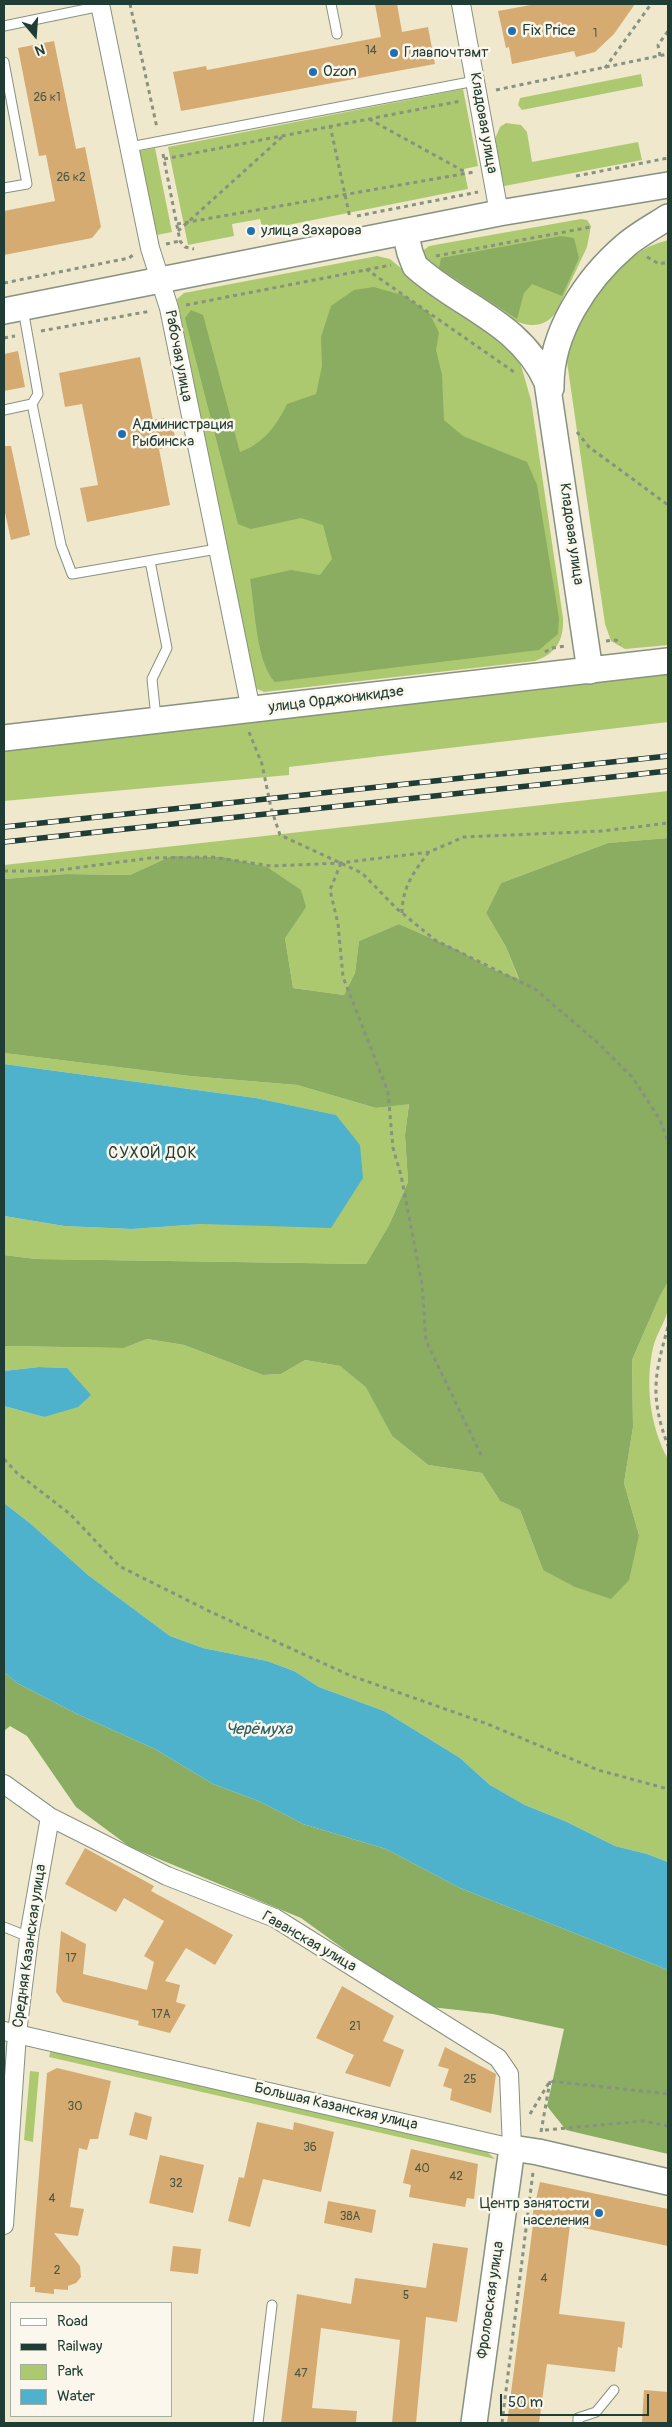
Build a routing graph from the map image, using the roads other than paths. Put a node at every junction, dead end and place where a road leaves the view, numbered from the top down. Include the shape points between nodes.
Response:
1 (331, 4) edge
2 (461, 4) edge
3 (100, 5) edge
4 (4, 26) edge
5 (337, 34) dead end
6 (4, 63) edge
7 (475, 81) junction
8 (130, 147) junction
9 (668, 185) edge
10 (4, 188) edge
11 (497, 202) junction
12 (668, 217) edge
13 (405, 232) junction
14 (160, 280) junction
15 (13, 309) edge
16 (572, 312) junction
17 (504, 327) junction
18 (551, 398) junction
19 (32, 404) junction
20 (4, 410) edge
21 (217, 549) junction
22 (150, 561) junction
23 (668, 661) edge
24 (590, 671) junction
25 (246, 710) junction
26 (156, 721) junction
27 (4, 738) edge
28 (4, 1784) edge
29 (50, 1817) junction
30 (4, 1927) edge
31 (29, 1937) junction
32 (11, 2032) edge
33 (512, 2148) junction
34 (668, 2182) edge
35 (4, 2225) edge
36 (272, 2305) dead end
37 (614, 2390) dead end
38 (258, 2423) edge
39 (474, 2423) edge
40 (578, 2423) edge

1 - 5 lane
2 - 7 street, Кладовая улица
3 - 4 lane
3 - 8 street, Рабочая улица
6 - 10 lane via 27,184
7 - 8 lane
7 - 11 street, Кладовая улица
8 - 14 street, Рабочая улица via 150,248
9 - 11 street
11 - 13 street
12 - 16 street via 626,245 600,271
13 - 14 street
13 - 17 street via 412,260 421,270
14 - 15 street
14 - 21 street, Рабочая улица via 169,308
15 - 19 lane via 27,334 38,394
16 - 17 street via 558,328 540,336 518,334
16 - 18 street via 555,350
17 - 18 street via 535,357
18 - 24 street, Кладовая улица
19 - 20 lane
19 - 22 lane via 61,545 72,574
21 - 22 lane
21 - 25 street, Рабочая улица
22 - 26 lane via 167,648 152,679
23 - 24 street, улица Орджоникидзе
24 - 25 street, улица Орджоникидзе
25 - 26 street, улица Орджоникидзе
26 - 27 street, улица Орджоникидзе
28 - 29 street, Гаванская улица
29 - 31 street, Средняя Казанская улица
29 - 33 street, Гаванская улица via 167,1876 275,1918 498,2058 509,2074
30 - 31 lane
31 - 32 street, Средняя Казанская улица
32 - 33 street, Большая Казанская улица
32 - 35 street, Средняя Казанская улица
33 - 34 street, Большая Казанская улица via 540,2141
33 - 39 street, Фроловская улица
36 - 38 lane
37 - 40 lane via 596,2412 578,2418

